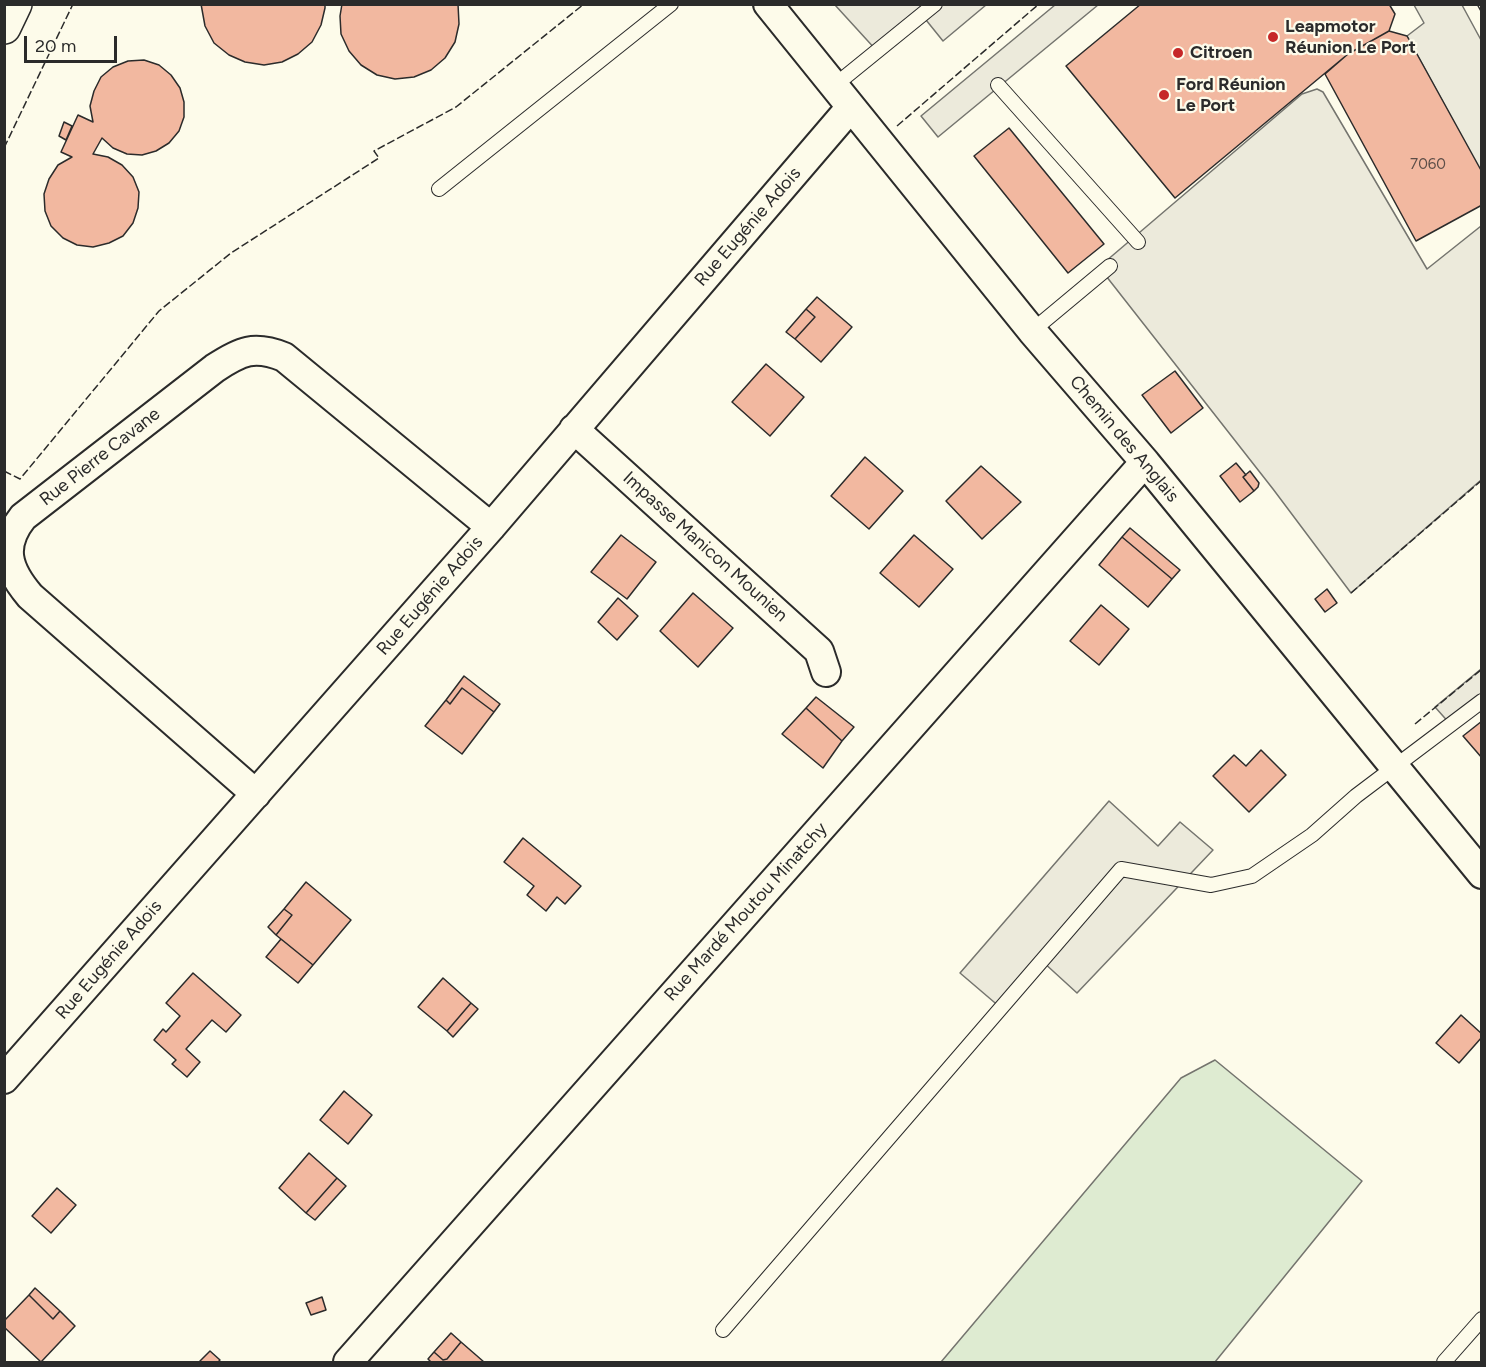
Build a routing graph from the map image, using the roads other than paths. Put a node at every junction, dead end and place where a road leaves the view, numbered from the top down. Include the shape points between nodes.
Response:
1 (15, 4) edge
2 (671, 4) edge
3 (768, 4) edge
4 (935, 4) edge
5 (4, 27) edge
6 (998, 85) dead end
7 (842, 97) junction
8 (439, 189) dead end
9 (1138, 242) dead end
10 (1110, 266) dead end
11 (1032, 331) junction
12 (574, 429) junction
13 (1145, 462) junction
14 (491, 527) junction
15 (826, 672) dead end
16 (1482, 701) edge
17 (1395, 768) junction
18 (256, 794) junction
19 (1482, 874) edge
20 (4, 1079) edge
21 (1482, 1319) edge
22 (723, 1330) dead end
23 (348, 1362) edge
24 (1444, 1362) edge

1 - 5 main road
2 - 8 lane
3 - 7 street, Chemin des Anglais
4 - 7 lane
6 - 9 lane
7 - 11 street, Chemin des Anglais
7 - 12 street, Rue Eugénie Adois
10 - 11 lane
11 - 13 street, Chemin des Anglais
12 - 14 street, Rue Eugénie Adois
12 - 15 street, Impasse Manicon Mounien via 819,651
13 - 17 street, Chemin des Anglais
13 - 23 street, Rue Mardé Moutou Minatchy
14 - 18 street, Rue Eugénie Adois
14 - 18 street, Rue Pierre Cavane via 284,357 258,350 232,357 215,368 23,517 9,537 7,553 17,581
16 - 17 lane
17 - 19 street, Chemin des Anglais
17 - 22 lane via 1312,835 1252,876 1211,885 1121,870
18 - 20 street, Rue Eugénie Adois
21 - 24 lane

